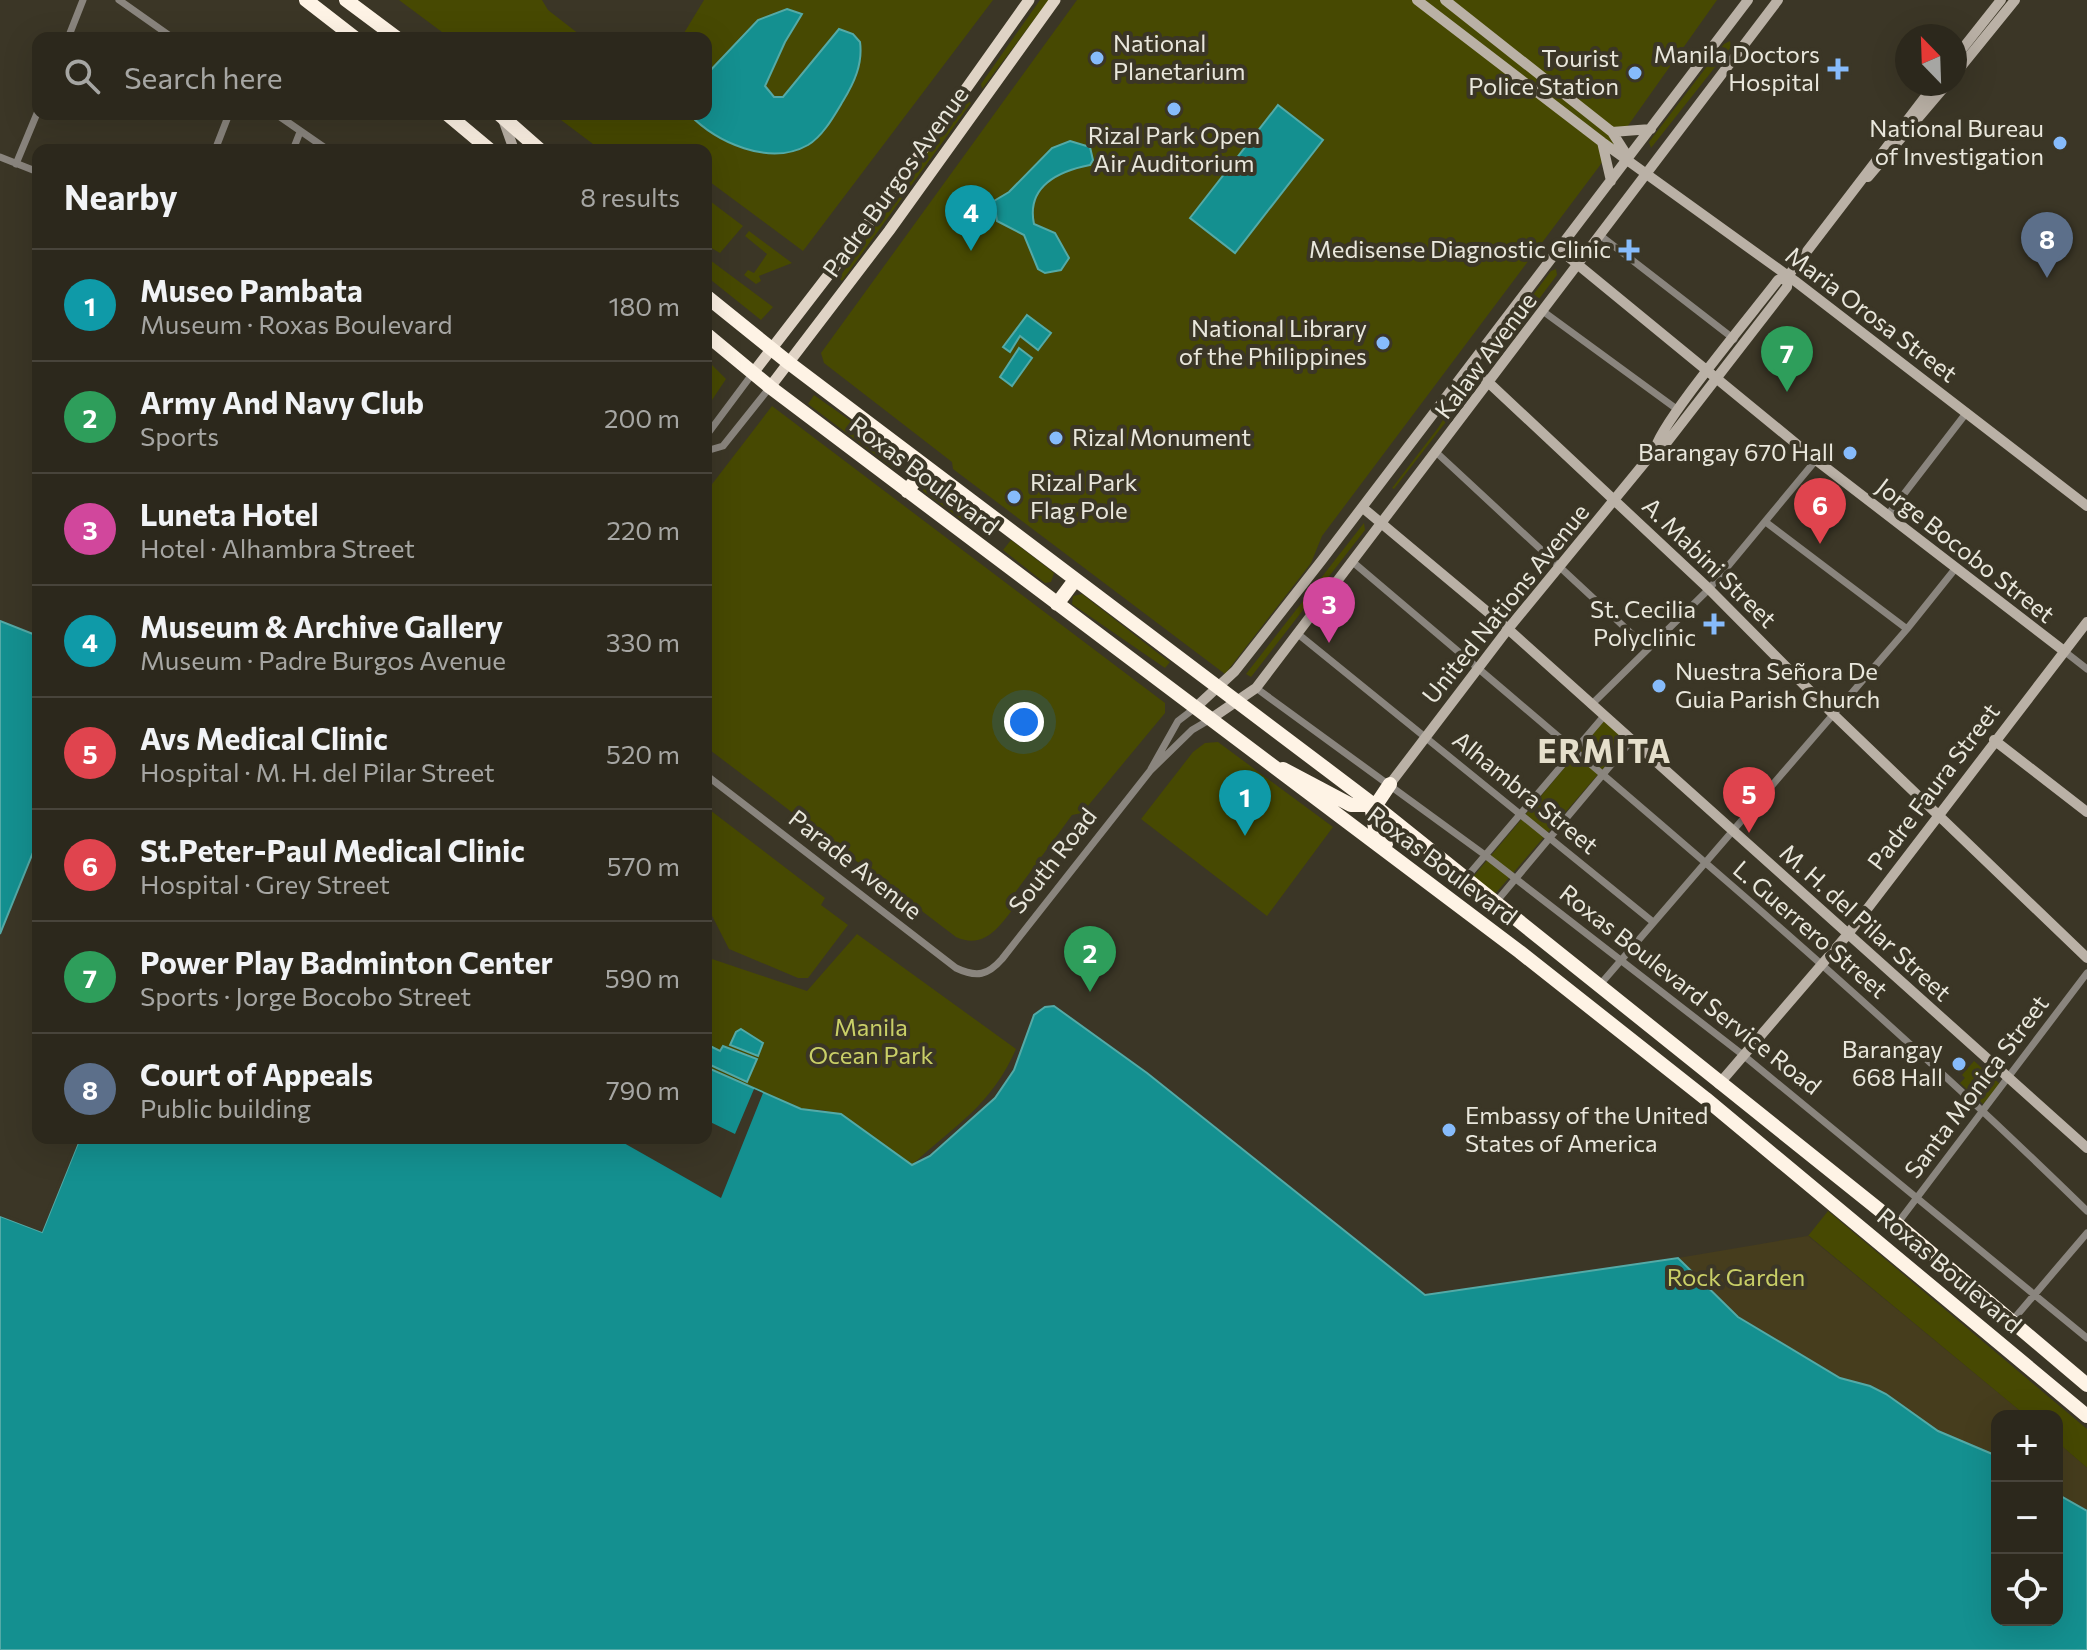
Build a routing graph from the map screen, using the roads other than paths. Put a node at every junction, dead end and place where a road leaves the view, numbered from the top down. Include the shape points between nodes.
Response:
1 (83, 0) edge
2 (119, 0) edge
3 (306, 0) edge
4 (346, 0) edge
5 (1029, 0) edge
6 (1055, 0) edge
7 (1417, 0) edge
8 (1445, 0) edge
9 (1748, 0) edge
10 (1778, 0) edge
11 (2001, 0) edge
12 (2015, 0) edge
13 (70, 32) edge
14 (164, 32) edge
15 (347, 32) edge
16 (389, 32) edge
17 (1967, 43) edge
18 (1967, 59) edge
19 (967, 87) junction
20 (1926, 96) edge
21 (1936, 96) edge
22 (984, 99) junction
23 (34, 120) edge
24 (227, 120) edge
25 (284, 120) edge
26 (454, 120) edge
27 (502, 120) edge
28 (506, 120) edge
29 (1651, 129) junction
30 (300, 132) junction
31 (1612, 132) junction
32 (1602, 142) junction
33 (217, 144) edge
34 (295, 144) edge
35 (319, 144) edge
36 (483, 144) edge
37 (512, 144) edge
38 (533, 144) edge
39 (1883, 156) junction
40 (0, 157) edge
41 (1628, 159) junction
42 (16, 164) junction
43 (32, 170) edge
44 (1646, 173) junction
45 (1611, 181) junction
46 (1601, 236) junction
47 (1560, 250) junction
48 (1579, 266) junction
49 (827, 276) junction
50 (1788, 276) junction
51 (846, 289) junction
52 (712, 301) edge
53 (1765, 307) junction
54 (1544, 312) junction
55 (712, 339) edge
56 (1734, 339) junction
57 (771, 349) junction
58 (789, 363) junction
59 (1472, 367) junction
60 (753, 373) junction
61 (1712, 376) junction
62 (1490, 382) junction
63 (770, 387) junction
64 (1678, 410) junction
65 (1967, 412) junction
66 (712, 428) edge
67 (712, 449) edge
68 (1655, 450) junction
69 (1437, 453) junction
70 (1816, 460) junction
71 (926, 467) junction
72 (907, 491) junction
73 (1616, 500) junction
74 (2087, 506) edge
75 (1363, 508) junction
76 (1887, 516) junction
77 (1767, 523) junction
78 (1384, 524) junction
79 (1354, 563) junction
80 (1560, 566) junction
81 (1955, 569) junction
82 (1075, 580) junction
83 (1709, 589) junction
84 (1057, 604) junction
85 (2087, 622) edge
86 (1508, 629) junction
87 (1907, 629) junction
88 (1298, 634) junction
89 (1648, 649) junction
90 (2064, 651) junction
91 (1478, 669) junction
92 (2087, 669) edge
93 (1256, 688) junction
94 (1219, 689) junction
95 (1237, 702) junction
96 (1591, 705) junction
97 (1195, 708) junction
98 (1834, 715) junction
99 (1604, 716) junction
100 (1209, 720) junction
101 (1425, 738) junction
102 (1994, 740) junction
103 (1631, 741) junction
104 (1574, 751) junction
105 (1257, 757) junction
106 (1150, 771) junction
107 (1604, 774) junction
108 (712, 780) edge
109 (1390, 784) junction
110 (1374, 805) junction
111 (2087, 812) edge
112 (1520, 813) junction
113 (1936, 814) junction
114 (1732, 830) junction
115 (1550, 839) junction
116 (1485, 855) junction
117 (1396, 857) junction
118 (1703, 863) junction
119 (1464, 880) junction
120 (1516, 880) junction
121 (1494, 904) junction
122 (1653, 922) junction
123 (1848, 934) junction
124 (2087, 958) edge
125 (1620, 961) junction
126 (1820, 966) junction
127 (2087, 973) edge
128 (985, 974) joint
129 (1598, 987) junction
130 (1743, 1055) junction
131 (2010, 1079) junction
132 (1719, 1084) junction
133 (1985, 1112) junction
134 (2087, 1148) edge
135 (1919, 1196) junction
136 (2087, 1211) edge
137 (1897, 1224) junction
138 (2087, 1233) edge
139 (2035, 1294) junction
140 (2012, 1321) junction
141 (2087, 1338) edge
142 (2087, 1385) edge
143 (2087, 1416) edge

1 - 13 street
2 - 14 street
3 - 15 highway
4 - 16 highway
5 - 19 main road, Padre Burgos Avenue
6 - 22 main road, Padre Burgos Avenue
7 - 32 street, Maria Orosa Street
8 - 31 street, Maria Orosa Street
9 - 29 street, Kalaw Avenue
10 - 44 street, Kalaw Avenue
11 - 17 street
12 - 18 street
19 - 22 main road
19 - 49 main road, Padre Burgos Avenue
20 - 39 street, United Nations Avenue
21 - 39 street, United Nations Avenue
22 - 51 main road, Padre Burgos Avenue
23 - 42 street
24 - 33 street
25 - 30 street
26 - 36 highway
27 - 37 street
28 - 38 highway
29 - 31 street
29 - 41 street, Kalaw Avenue
30 - 34 street
30 - 35 street
31 - 41 street, Maria Orosa Street
32 - 41 street, Maria Orosa Street
32 - 45 street
39 - 50 street, United Nations Avenue
40 - 42 street
41 - 44 street, Maria Orosa Street
41 - 45 street, Kalaw Avenue
42 - 43 street
44 - 46 street, Kalaw Avenue
44 - 50 street, Maria Orosa Street
45 - 47 street, Kalaw Avenue
46 - 48 street, Kalaw Avenue
46 - 56 street
47 - 48 street, Jorge Bocobo Street
47 - 59 street, Kalaw Avenue
48 - 54 street, Kalaw Avenue
48 - 61 street, Jorge Bocobo Street
49 - 51 main road
49 - 57 main road, Padre Burgos Avenue
50 - 53 street, United Nations Avenue via 1778,280
50 - 65 street, Maria Orosa Street
51 - 58 main road, Padre Burgos Avenue
52 - 57 highway, Roxas Boulevard
53 - 56 street, United Nations Avenue
53 - 61 street, United Nations Avenue
54 - 62 street, Kalaw Avenue
54 - 64 street
55 - 60 highway, Roxas Boulevard
56 - 61 street, United Nations Avenue
57 - 58 highway, Roxas Boulevard
57 - 60 main road, Padre Burgos Avenue
58 - 63 main road, Padre Burgos Avenue
58 - 71 highway, Roxas Boulevard
59 - 62 street, A. Mabini Street
59 - 75 street, Kalaw Avenue
60 - 63 highway, Roxas Boulevard
60 - 66 street
61 - 64 street, United Nations Avenue
61 - 68 street, United Nations Avenue via 1664,446
61 - 70 street, Jorge Bocobo Street
62 - 69 street, Kalaw Avenue
62 - 73 street, A. Mabini Street
63 - 67 street via 723,446
63 - 72 highway, Roxas Boulevard
64 - 68 street, United Nations Avenue via 1656,440
65 - 74 street, Maria Orosa Street
65 - 76 street
68 - 73 street, United Nations Avenue
69 - 78 street, Kalaw Avenue
69 - 80 street
70 - 76 street, Jorge Bocobo Street
70 - 77 street
71 - 72 highway
71 - 82 highway, Roxas Boulevard
72 - 84 highway, Roxas Boulevard
73 - 80 street, United Nations Avenue
73 - 83 street, A. Mabini Street
75 - 78 street, M. H. del Pilar Street
75 - 94 street, Kalaw Avenue
76 - 81 street, Jorge Bocobo Street
77 - 83 street
77 - 87 street
78 - 79 street, Kalaw Avenue
78 - 86 street, M. H. del Pilar Street
79 - 88 street, Kalaw Avenue
79 - 91 street, L. Guerrero Street
80 - 86 street, United Nations Avenue
80 - 89 street
81 - 87 street
81 - 90 street, Jorge Bocobo Street
82 - 84 highway
82 - 94 highway, Roxas Boulevard
83 - 89 street
83 - 98 street, A. Mabini Street
84 - 97 highway, Roxas Boulevard
85 - 90 street, Padre Faura Street
86 - 91 street, United Nations Avenue
86 - 96 street, M. H. del Pilar Street
87 - 98 street
88 - 93 street, Kalaw Avenue
88 - 101 street, Alhambra Street
89 - 96 street
90 - 92 street, Jorge Bocobo Street
90 - 102 street, Padre Faura Street
91 - 101 street, United Nations Avenue
91 - 104 street, L. Guerrero Street
93 - 95 street, Kalaw Avenue
93 - 109 street, Roxas Boulevard Service Road
94 - 95 highway, Roxas Boulevard
94 - 97 street, Kalaw Avenue
95 - 100 street, Kalaw Avenue
95 - 110 highway, Roxas Boulevard
96 - 99 street, M. H. del Pilar Street
97 - 100 highway, Roxas Boulevard
97 - 106 street, South Road via 1178,721
98 - 113 street, A. Mabini Street
98 - 114 street
99 - 103 street, M. H. del Pilar Street
99 - 104 street
100 - 105 highway, Roxas Boulevard
100 - 106 street, South Road
101 - 109 street, United Nations Avenue
101 - 112 street, Alhambra Street
102 - 111 street
102 - 113 street, Padre Faura Street
103 - 107 street
103 - 114 street, M. H. del Pilar Street
104 - 107 street, L. Guerrero Street
104 - 112 street
105 - 110 highway via 1351,805
105 - 117 highway, Roxas Boulevard
106 - 128 street, South Road
107 - 115 street
107 - 118 street, L. Guerrero Street
108 - 128 street, Parade Avenue via 956,968
109 - 110 highway
109 - 116 street, Roxas Boulevard Service Road
110 - 117 highway via 1375,828
110 - 119 highway, Roxas Boulevard
112 - 115 street, Alhambra Street
112 - 116 street
113 - 123 street, Padre Faura Street
113 - 124 street, A. Mabini Street
114 - 118 street
114 - 123 street, M. H. del Pilar Street
115 - 120 street
115 - 122 street, Alhambra Street
116 - 119 street
116 - 120 street, Roxas Boulevard Service Road
117 - 143 highway, Roxas Boulevard via 1706,1099
118 - 122 street
118 - 126 street, L. Guerrero Street
119 - 121 highway, Roxas Boulevard
120 - 121 street
120 - 125 street, Roxas Boulevard Service Road
121 - 129 highway, Roxas Boulevard
122 - 125 street
123 - 126 street, Padre Faura Street
123 - 131 street, M. H. del Pilar Street
125 - 129 street
125 - 130 street, Roxas Boulevard Service Road
126 - 130 street, Padre Faura Street
126 - 133 street, L. Guerrero Street
127 - 131 street, Santa Monica Street
129 - 132 highway, Roxas Boulevard
130 - 132 street, Padre Faura Street
130 - 135 street, Roxas Boulevard Service Road
131 - 133 street, Santa Monica Street
131 - 134 street, M. H. del Pilar Street
132 - 137 highway, Roxas Boulevard
133 - 135 street, Santa Monica Street
133 - 136 street, L. Guerrero Street
135 - 137 street, Santa Monica Street
135 - 139 street, Roxas Boulevard Service Road
137 - 140 highway, Roxas Boulevard
138 - 139 street
139 - 140 street
139 - 141 street, Roxas Boulevard Service Road
140 - 142 highway, Roxas Boulevard

